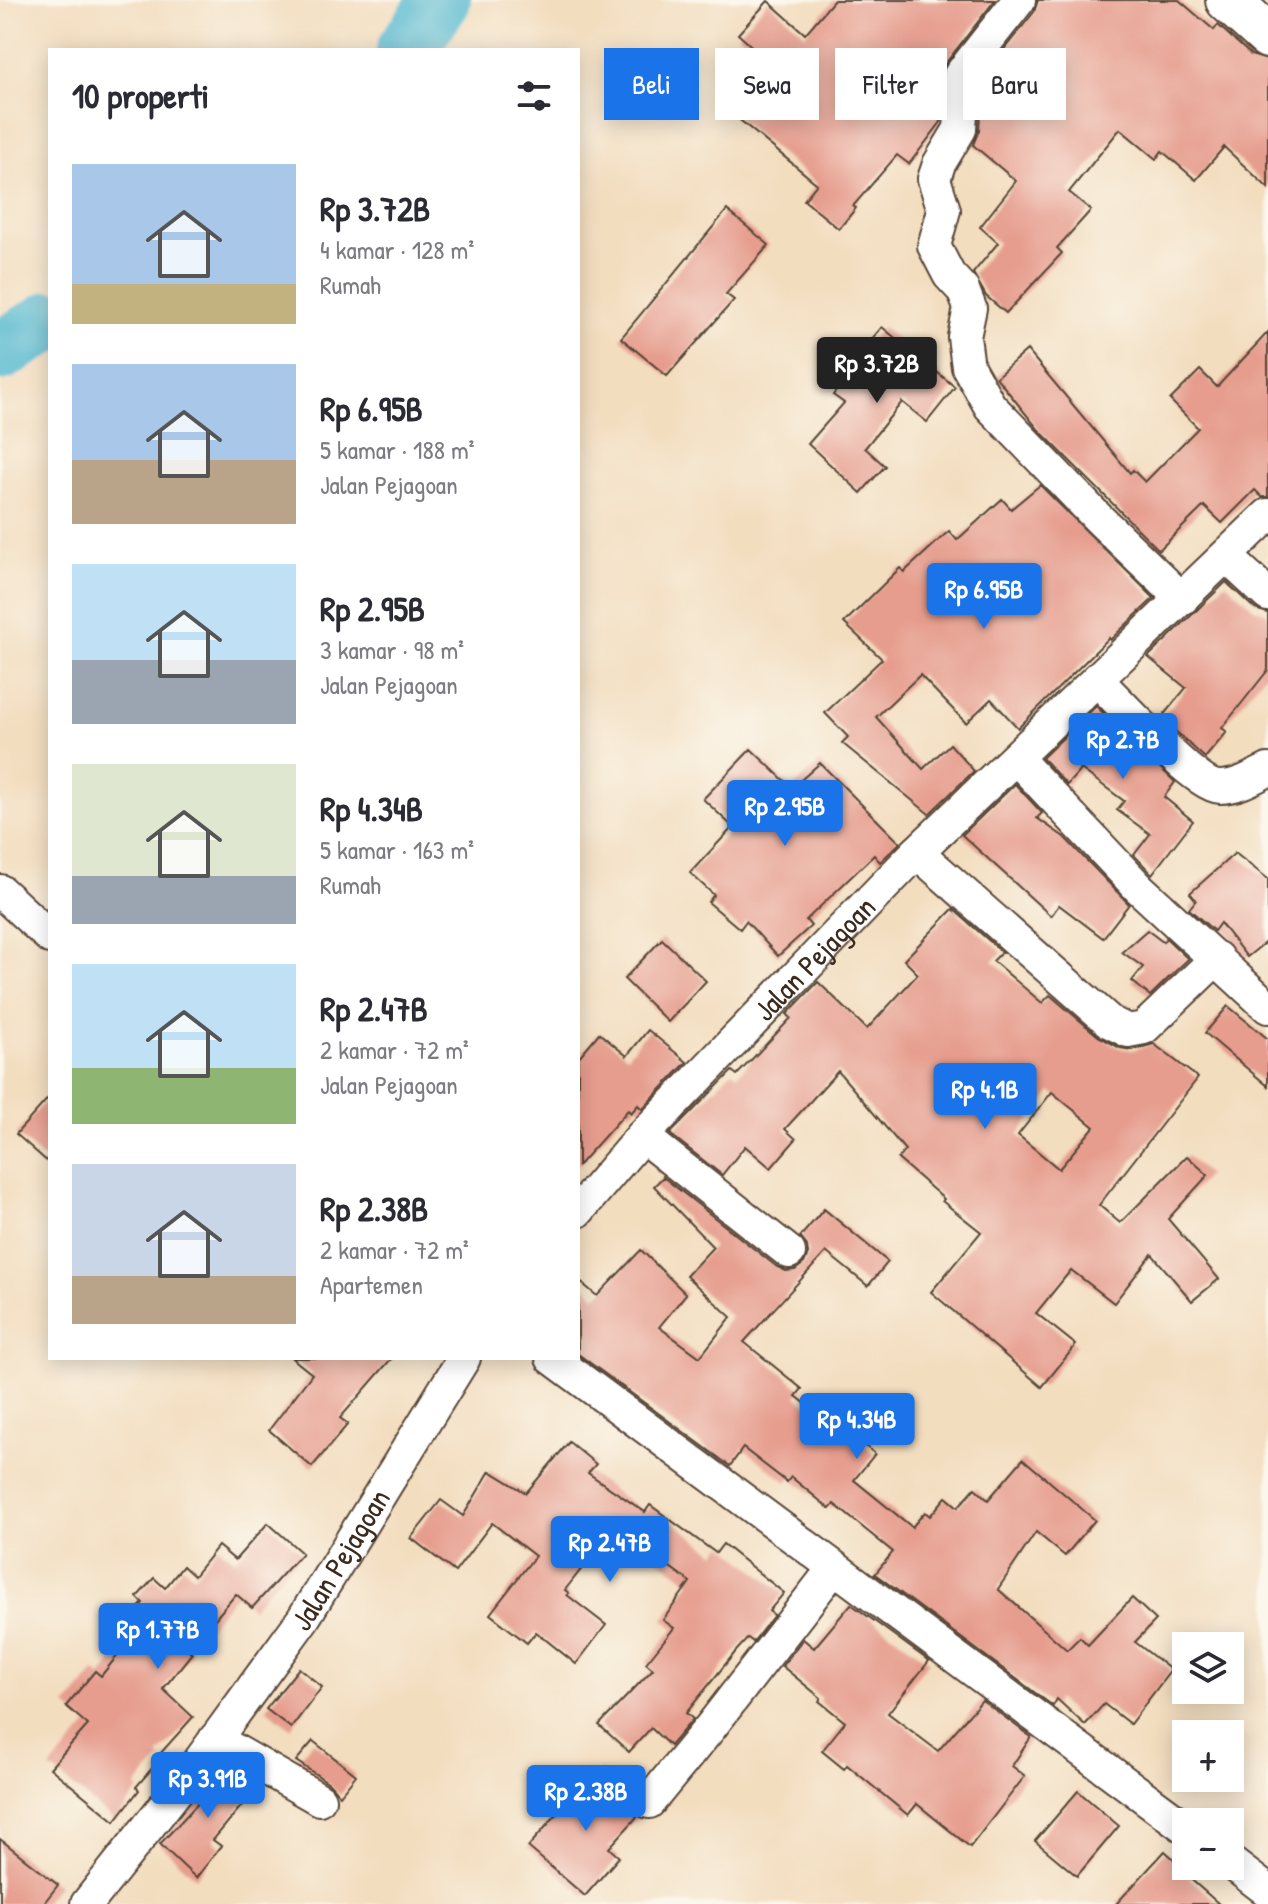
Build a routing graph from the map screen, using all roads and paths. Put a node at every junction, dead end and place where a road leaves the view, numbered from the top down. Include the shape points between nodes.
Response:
1 (1019, 0) edge
2 (1228, 0) edge
3 (1268, 36) edge
4 (1268, 515) edge
5 (1226, 556) junction
6 (1268, 595) edge
7 (1182, 599) junction
8 (1097, 680) junction
9 (1016, 758) junction
10 (1268, 770) edge
11 (917, 852) junction
12 (0, 891) edge
13 (48, 935) edge
14 (1217, 958) junction
15 (1268, 1007) edge
16 (642, 1136) junction
17 (580, 1209) edge
18 (789, 1252) dead end
19 (463, 1360) edge
20 (555, 1360) edge
21 (834, 1568) junction
22 (215, 1739) junction
23 (319, 1799) dead end
24 (649, 1802) dead end
25 (1172, 1818) edge
26 (1244, 1877) edge
27 (1260, 1894) edge
28 (87, 1904) edge

1 - 7 street via 960,75 960,129 934,179 944,210 934,246 970,308 964,337 968,367 990,406
2 - 3 street
4 - 5 street, Jalan Pejagoan
5 - 6 street
5 - 7 street, Jalan Pejagoan
7 - 8 street, Jalan Pejagoan
8 - 9 street, Jalan Pejagoan
8 - 10 street via 1203,780 1218,787
9 - 11 street, Jalan Pejagoan
9 - 14 street via 1139,888
11 - 14 street via 1110,1022 1128,1031 1144,1028
11 - 16 street, Jalan Pejagoan
12 - 13 street
14 - 15 street
16 - 17 street, Jalan Pejagoan
16 - 18 street
19 - 22 street, Jalan Pejagoan via 303,1619
20 - 21 street
21 - 24 street
21 - 25 street
22 - 23 street
22 - 28 street, Jalan Pejagoan
26 - 27 street

